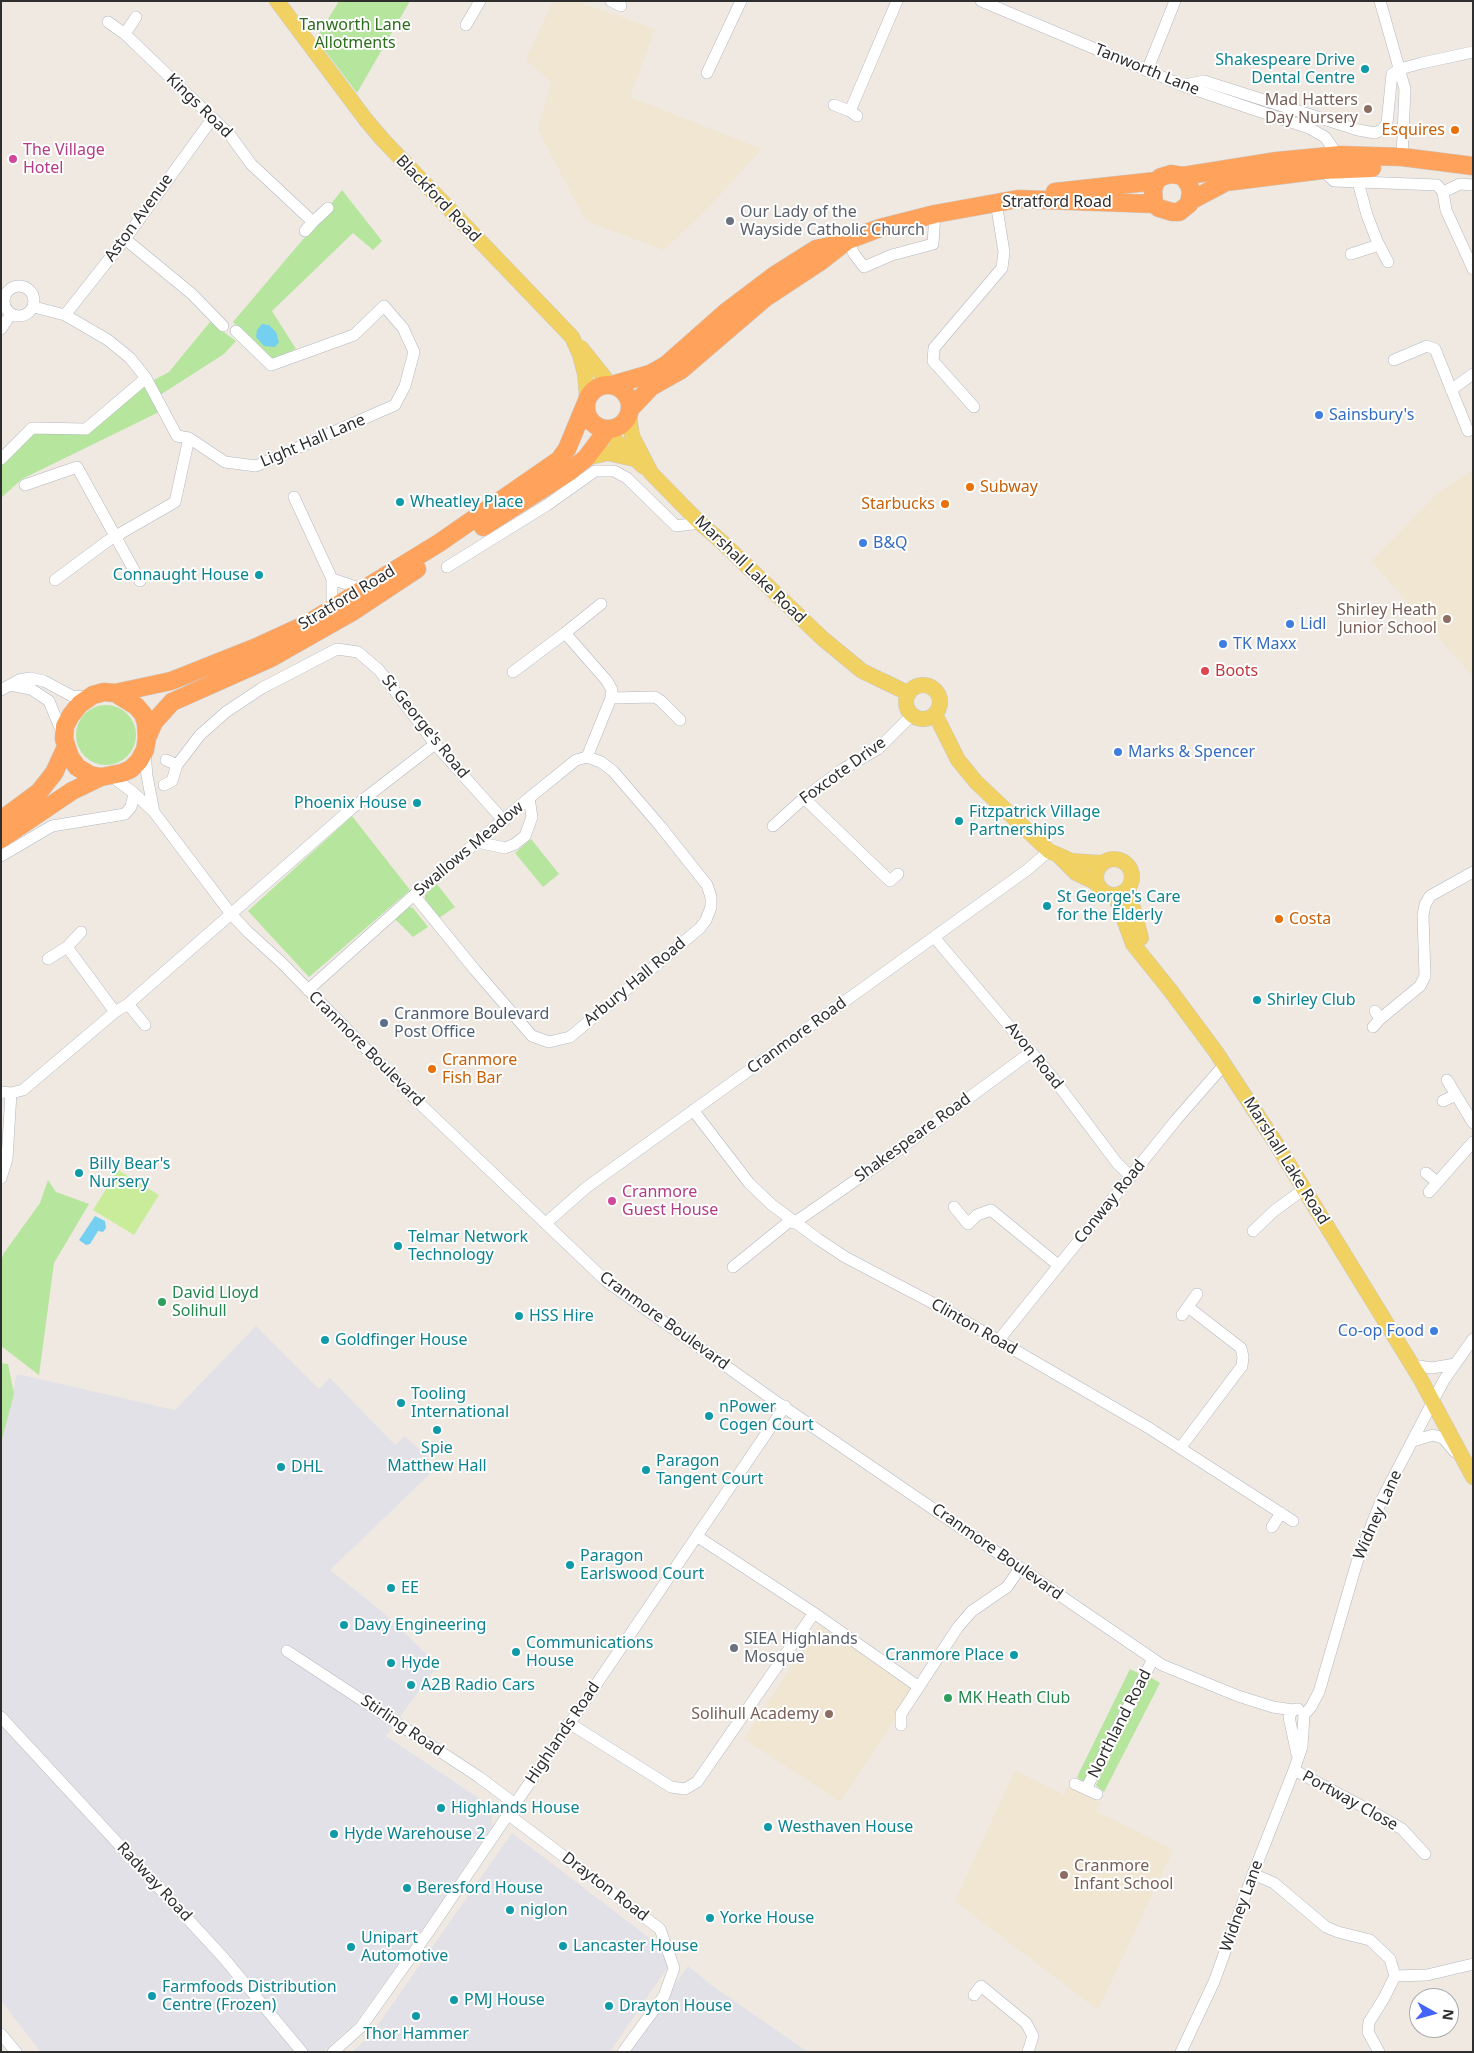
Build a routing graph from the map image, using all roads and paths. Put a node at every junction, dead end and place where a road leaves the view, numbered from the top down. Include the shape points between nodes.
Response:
1 (277, 1) edge
2 (480, 1) edge
3 (741, 1) edge
4 (896, 1) edge
5 (981, 1) edge
6 (1175, 1) edge
7 (1380, 1) edge
8 (136, 17) dead end
9 (108, 22) dead end
10 (466, 25) dead end
11 (125, 34) junction
12 (1473, 52) edge
13 (1400, 69) junction
14 (1147, 71) junction
15 (707, 72) dead end
16 (1184, 86) junction
17 (834, 105) dead end
18 (212, 119) junction
19 (1316, 132) junction
20 (1340, 156) junction
21 (1318, 163) junction
22 (1401, 163) junction
23 (1468, 166) edge
24 (1183, 176) junction
25 (1156, 181) junction
26 (1358, 182) junction
27 (1473, 185) edge
28 (1442, 192) junction
29 (1018, 200) junction
30 (1190, 201) junction
31 (996, 202) junction
32 (1154, 204) junction
33 (328, 208) dead end
34 (935, 214) junction
35 (313, 222) junction
36 (304, 231) dead end
37 (125, 239) junction
38 (847, 241) junction
39 (1379, 245) junction
40 (1351, 254) dead end
41 (1388, 262) dead end
42 (1473, 269) edge
43 (4, 293) edge
44 (34, 307) junction
45 (11, 314) junction
46 (66, 315) junction
47 (223, 326) dead end
48 (1, 328) edge
49 (236, 331) dead end
50 (572, 337) junction
51 (1394, 360) dead end
52 (1473, 374) edge
53 (146, 378) junction
54 (610, 385) junction
55 (1452, 390) junction
56 (587, 400) junction
57 (974, 407) dead end
58 (629, 412) junction
59 (608, 429) junction
60 (1468, 431) dead end
61 (189, 438) junction
62 (586, 458) junction
63 (1, 459) edge
64 (636, 459) junction
65 (651, 473) junction
66 (25, 485) dead end
67 (294, 497) dead end
68 (700, 523) junction
69 (115, 536) junction
70 (447, 567) dead end
71 (332, 579) junction
72 (55, 580) dead end
73 (140, 581) dead end
74 (362, 589) junction
75 (601, 604) dead end
76 (332, 607) junction
77 (564, 634) junction
78 (271, 658) junction
79 (512, 672) dead end
80 (284, 675) junction
81 (6, 688) edge
82 (115, 693) junction
83 (908, 693) junction
84 (88, 698) junction
85 (611, 698) junction
86 (935, 714) junction
87 (912, 716) junction
88 (680, 720) dead end
89 (65, 743) junction
90 (146, 744) junction
91 (435, 744) junction
92 (587, 757) junction
93 (166, 760) dead end
94 (177, 765) junction
95 (106, 777) junction
96 (164, 785) dead end
97 (134, 793) junction
98 (529, 798) junction
99 (804, 798) junction
100 (154, 812) junction
101 (1, 820) edge
102 (504, 821) junction
103 (773, 826) dead end
104 (1, 839) edge
105 (477, 842) junction
106 (1053, 853) junction
107 (1, 856) edge
108 (1102, 863) junction
109 (1473, 872) edge
110 (898, 874) dead end
111 (1097, 883) junction
112 (1121, 892) junction
113 (414, 895) junction
114 (231, 914) junction
115 (81, 932) dead end
116 (934, 937) junction
117 (68, 947) junction
118 (48, 960) dead end
119 (308, 990) junction
120 (128, 1004) junction
121 (115, 1012) junction
122 (1376, 1019) dead end
123 (145, 1026) dead end
124 (1031, 1052) junction
125 (1224, 1065) junction
126 (1447, 1080) dead end
127 (6, 1092) edge
128 (1456, 1094) junction
129 (1443, 1101) dead end
130 (693, 1110) junction
131 (1473, 1123) edge
132 (1473, 1142) edge
133 (1426, 1173) dead end
134 (1131, 1177) junction
135 (1, 1178) edge
136 (1437, 1182) junction
137 (1304, 1189) junction
138 (1429, 1192) dead end
139 (954, 1207) dead end
140 (793, 1222) junction
141 (546, 1223) junction
142 (1253, 1231) dead end
143 (1058, 1265) junction
144 (733, 1267) dead end
145 (1197, 1294) dead end
146 (1473, 1340) edge
147 (998, 1342) junction
148 (1455, 1364) junction
149 (1412, 1366) junction
150 (1433, 1401) junction
151 (785, 1406) junction
152 (1413, 1442) junction
153 (1181, 1447) junction
154 (1471, 1473) edge
155 (1281, 1513) junction
156 (1293, 1521) dead end
157 (1272, 1528) dead end
158 (698, 1537) junction
159 (1020, 1568) junction
160 (814, 1613) junction
161 (286, 1651) dead end
162 (1154, 1659) junction
163 (919, 1687) junction
164 (1, 1717) edge
165 (1296, 1717) junction
166 (569, 1723) junction
167 (901, 1725) dead end
168 (1294, 1770) junction
169 (1075, 1784) dead end
170 (515, 1804) junction
171 (509, 1815) junction
172 (1425, 1854) dead end
173 (1253, 1874) junction
174 (1473, 1964) edge
175 (1395, 1976) junction
176 (974, 1995) dead end
177 (1, 2034) edge
178 (1186, 2049) edge
179 (16, 2052) edge
180 (302, 2052) edge
181 (333, 2052) edge
182 (623, 2052) edge
183 (1028, 2052) edge
184 (1379, 2052) edge

1 - 50 main road, Blackford Road via 372,127
2 - 10 street
3 - 15 street
4 - 17 street via 854,113
5 - 14 street, Tanworth Lane
6 - 14 street
7 - 13 street
8 - 11 street
9 - 11 street, Kings Road
11 - 18 street, Kings Road
12 - 13 street
13 - 16 street via 1392,74 1387,123 1375,133 1204,81
13 - 22 street via 1406,97
14 - 16 street, Tanworth Lane
16 - 19 street, Tanworth Lane
18 - 35 street, Kings Road via 230,135 251,164
18 - 37 street, Aston Avenue
19 - 20 street, Tanworth Lane
19 - 21 street via 1320,139
20 - 21 highway, Stratford Road
20 - 22 highway, Stratford Road
21 - 22 highway, Stratford Road via 1362,167
21 - 24 highway, Stratford Road
21 - 26 street via 1334,181
21 - 30 highway, Stratford Road via 1226,182
22 - 23 highway, Stratford Road
24 - 25 highway, Stratford Road via 1171,174
24 - 30 highway via 1189,185
25 - 29 highway, Stratford Road via 1065,191
25 - 32 highway
26 - 28 street via 1437,185
26 - 39 street
27 - 28 street via 1460,184
28 - 42 street via 1446,210
29 - 31 highway, Stratford Road
29 - 32 highway, Stratford Road
30 - 32 highway, Stratford Road via 1185,208 1172,212
31 - 34 highway, Stratford Road
31 - 57 street via 1004,252 1002,268 934,348 934,361
33 - 35 street
34 - 38 highway, Stratford Road via 880,228
34 - 38 street via 933,244 892,255 864,267
35 - 36 street
37 - 46 street, Aston Avenue
37 - 47 street via 192,294
38 - 54 highway, Stratford Road via 816,250 775,275 726,312 666,365 650,374
38 - 58 highway, Stratford Road via 765,298 681,370 651,387
39 - 40 street
39 - 41 street
43 - 44 street via 18,286 28,288
43 - 45 street via 5,307
44 - 45 street via 25,315
44 - 46 street, Light Hall Lane
45 - 48 street
46 - 53 street, Light Hall Lane via 108,340 130,358
49 - 61 street, Light Hall Lane via 270,365 354,335 384,306 402,328 414,352 405,386 394,405 256,466 225,462
50 - 54 main road
50 - 56 main road, Blackford Road via 585,374
51 - 55 street via 1427,346 1435,349
52 - 55 street
53 - 61 street, Light Hall Lane via 177,436
53 - 63 street via 86,429 32,428
54 - 56 highway, Stratford Road via 596,388
54 - 58 highway via 628,396
55 - 60 street
56 - 59 highway via 586,411 593,424
56 - 74 highway, Stratford Road via 567,449 559,460 438,543
58 - 59 highway, Stratford Road via 621,425
58 - 65 main road, Marshall Lake Road via 632,436
59 - 62 highway, Stratford Road
59 - 64 main road via 616,442
61 - 69 street via 175,502
62 - 64 main road via 608,453
62 - 78 highway, Stratford Road via 352,612
64 - 65 main road
65 - 68 main road, Marshall Lake Road
66 - 69 street via 77,467
67 - 71 street
68 - 70 street via 676,526 627,478 614,471 595,471
68 - 83 main road, Marshall Lake Road via 822,638 862,671
69 - 72 street
69 - 73 street
71 - 74 street
71 - 76 street
74 - 76 highway, Stratford Road
75 - 77 street
76 - 82 highway, Stratford Road via 307,624 171,681
77 - 79 street
77 - 85 street via 607,681 612,690
78 - 80 street
78 - 90 highway, Stratford Road via 172,702 154,722
80 - 91 street, St George's Road via 337,649 358,652 378,670
80 - 94 street via 213,723
81 - 84 street via 30,678 72,696
81 - 89 street via 31,689 49,701
82 - 84 highway via 104,692
82 - 90 highway via 136,706 142,714 146,723
83 - 86 main road via 921,685 933,688 940,702
83 - 87 main road via 906,707
84 - 89 highway via 65,726
85 - 88 street via 655,697
85 - 92 street
86 - 87 main road via 924,719
86 - 106 main road, Marshall Lake Road via 958,760 976,782
87 - 99 street, Foxcote Drive via 878,749
89 - 95 highway via 77,767
89 - 101 highway via 54,772 39,792
90 - 95 highway via 139,761 131,769
90 - 100 street, Cranmore Boulevard via 146,776
91 - 102 street, St George's Road
91 - 114 street via 351,809
92 - 98 street, Swallows Meadow via 576,760
92 - 113 street, Arbury Hall Road via 613,770 661,827 707,885 711,907 700,928 570,1036 549,1042 532,1036
93 - 94 street
94 - 96 street via 172,781
95 - 97 street, Cranmore Boulevard
95 - 104 highway via 72,791
97 - 100 street, Cranmore Boulevard
97 - 107 street via 126,814 52,826
98 - 102 street, Swallows Meadow
98 - 105 street via 532,817 525,836 505,848
99 - 103 street, Foxcote Drive
99 - 110 street via 890,881
100 - 114 street, Cranmore Boulevard
102 - 105 street, Swallows Meadow
105 - 113 street, Swallows Meadow
106 - 108 main road, Marshall Lake Road via 1072,861
106 - 111 main road, Marshall Lake Road via 1076,873
106 - 116 street, Cranmore Road
108 - 111 main road via 1096,873
108 - 112 main road, Marshall Lake Road via 1114,858 1130,868 1133,879
109 - 122 street via 1430,896 1423,915 1425,976 1420,986
111 - 112 main road, Marshall Lake Road via 1107,894
112 - 125 main road, Marshall Lake Road via 1148,964
113 - 119 street, Swallows Meadow
114 - 119 street, Cranmore Boulevard
114 - 120 street
115 - 117 street
116 - 124 street, Avon Road
116 - 130 street, Cranmore Road
117 - 118 street
117 - 121 street
119 - 141 street, Cranmore Boulevard via 416,1101
120 - 121 street
120 - 123 street
121 - 127 street via 23,1090
124 - 134 street, Avon Road via 1116,1163
124 - 140 street, Shakespeare Road via 882,1162
125 - 134 street, Conway Road
125 - 137 main road, Marshall Lake Road
126 - 128 street
127 - 135 street via 7,1158
128 - 129 street
128 - 131 street
130 - 140 street, Clinton Road via 749,1183
130 - 141 street, Cranmore Road via 587,1187
132 - 136 street
133 - 136 street
134 - 143 street, Conway Road
136 - 138 street
137 - 142 street
137 - 149 main road, Marshall Lake Road
139 - 143 street via 968,1224 976,1215 991,1210
140 - 144 street, Shakespeare Road
140 - 147 street, Clinton Road via 845,1257 944,1309
141 - 151 street, Cranmore Boulevard via 585,1263 628,1298
143 - 147 street, Conway Road
145 - 153 street via 1185,1311 1241,1348 1243,1357 1242,1366
146 - 148 street, Widney Lane
147 - 153 street, Clinton Road
148 - 149 street via 1432,1368
148 - 150 street, Widney Lane
149 - 150 main road, Marshall Lake Road
150 - 152 street, Widney Lane
150 - 154 main road, Marshall Lake Road
151 - 158 street, Highlands Road
151 - 159 street, Cranmore Boulevard
152 - 154 street via 1433,1435 1443,1438
152 - 165 street, Widney Lane via 1381,1501 1357,1562 1319,1692 1312,1707
153 - 155 street, Clinton Road
155 - 156 street, Clinton Road
155 - 157 street
158 - 160 street
158 - 166 street, Highlands Road
159 - 162 street, Cranmore Boulevard
159 - 163 street via 1007,1587 972,1611 958,1627
160 - 163 street
160 - 166 street via 697,1782 685,1789 671,1787
161 - 170 street, Stirling Road
162 - 165 street, Cranmore Boulevard via 1176,1671
162 - 169 street, Northland Road via 1092,1792
163 - 167 street via 901,1714
164 - 180 street, Radway Road via 222,1956
165 - 168 street, Widney Lane via 1302,1747
166 - 170 street, Highlands Road
168 - 172 street, Portway Close via 1402,1829
168 - 173 street, Widney Lane
170 - 171 street, Highlands Road
171 - 181 street, Highlands Road via 361,2028
171 - 182 street, Drayton Road via 660,1929 674,1968 664,1996
173 - 175 street via 1288,1893 1326,1927 1370,1940 1390,1959
173 - 178 street, Widney Lane
174 - 175 street via 1427,1975
175 - 184 street via 1369,2022 1368,2032
176 - 183 street via 981,1986 1026,2023 1033,2036
177 - 179 street

